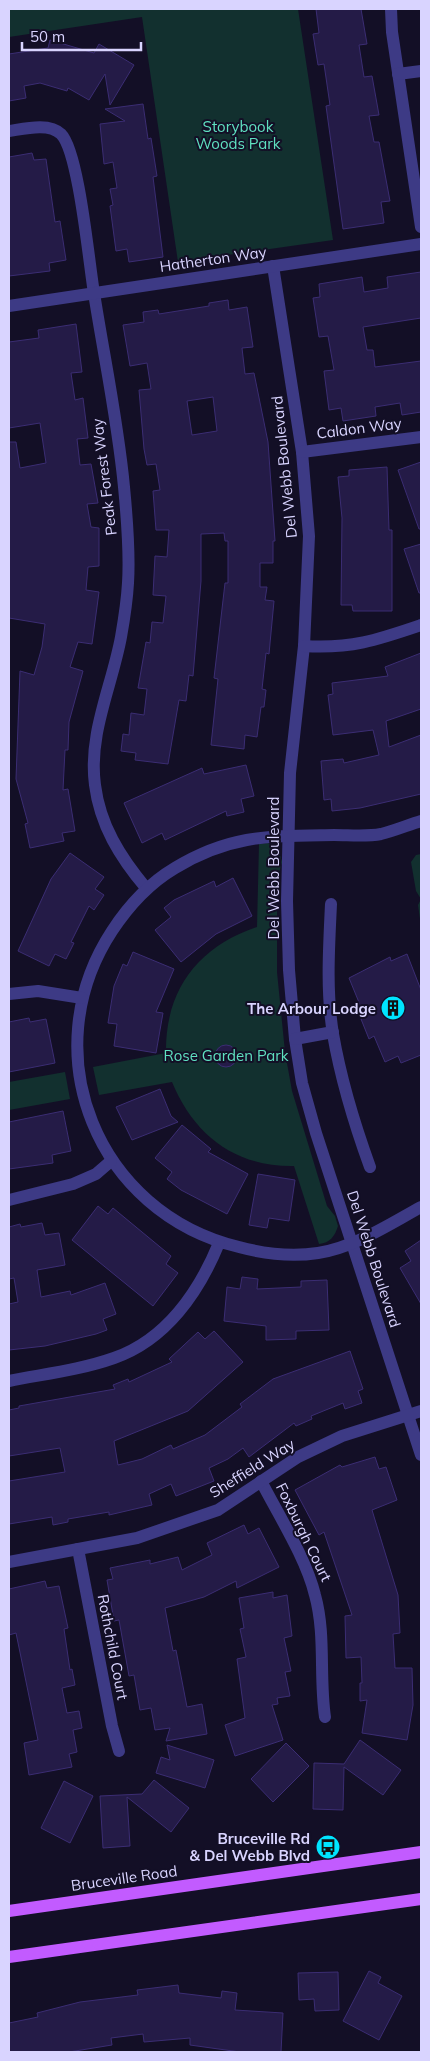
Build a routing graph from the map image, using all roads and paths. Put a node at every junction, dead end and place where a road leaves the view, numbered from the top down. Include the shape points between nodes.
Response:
1 (391, 9) edge
2 (421, 70) edge
3 (398, 74) junction
4 (9, 132) edge
5 (421, 227) edge
6 (421, 244) edge
7 (273, 266) junction
8 (94, 292) junction
9 (9, 306) edge
10 (421, 436) edge
11 (302, 452) junction
12 (421, 625) edge
13 (304, 646) junction
14 (421, 821) edge
15 (287, 836) junction
16 (146, 888) junction
17 (331, 904) dead end
18 (9, 994) edge
19 (82, 998) junction
20 (333, 1032) junction
21 (295, 1039) junction
22 (111, 1160) junction
23 (370, 1167) dead end
24 (9, 1200) edge
25 (421, 1207) edge
26 (218, 1243) junction
27 (351, 1244) junction
28 (9, 1381) edge
29 (421, 1411) edge
30 (409, 1415) junction
31 (421, 1454) edge
32 (261, 1481) junction
33 (78, 1549) junction
34 (9, 1562) edge
35 (325, 1717) dead end
36 (119, 1751) dead end
37 (421, 1852) edge
38 (421, 1899) edge
39 (9, 1911) edge
40 (9, 1957) edge

1 - 3 street
2 - 3 street
3 - 5 street
4 - 8 street, Peak Forest Way via 48,128 60,133 68,145
6 - 7 street, Hatherton Way
7 - 8 street, Hatherton Way
7 - 11 street, Del Webb Boulevard
8 - 9 street, Hatherton Way
8 - 16 street, Peak Forest Way via 124,487 128,582 121,638 95,749 95,784 102,818 118,852
10 - 11 street, Caldon Way
11 - 13 street, Del Webb Boulevard via 309,536
12 - 13 street via 364,643 336,648
13 - 15 street, Del Webb Boulevard via 290,773
14 - 15 street via 380,834
15 - 16 street via 244,839 208,851
15 - 21 street, Del Webb Boulevard via 289,970
16 - 19 street via 123,914 104,944
17 - 20 street via 329,976
18 - 19 street via 38,991
19 - 22 street via 78,1031 84,1098
20 - 21 street
20 - 23 street via 344,1087
21 - 27 street, Del Webb Boulevard via 302,1083
22 - 24 street via 96,1174 73,1184
22 - 26 street via 128,1183 150,1202 176,1221
25 - 27 street
26 - 27 street via 275,1254 319,1252
26 - 28 street via 197,1288 184,1307 154,1336 116,1357 79,1368
27 - 30 street, Del Webb Boulevard
29 - 30 street, Sheffield Way
30 - 31 street, Del Webb Boulevard
30 - 32 street, Sheffield Way via 342,1436 298,1457
32 - 33 street, Sheffield Way via 218,1510 137,1538
32 - 35 street, Foxburgh Court via 296,1547 315,1594 323,1647
33 - 34 street, Sheffield Way
33 - 36 street, Rothchild Court
37 - 39 main road, Bruceville Road
38 - 40 main road

